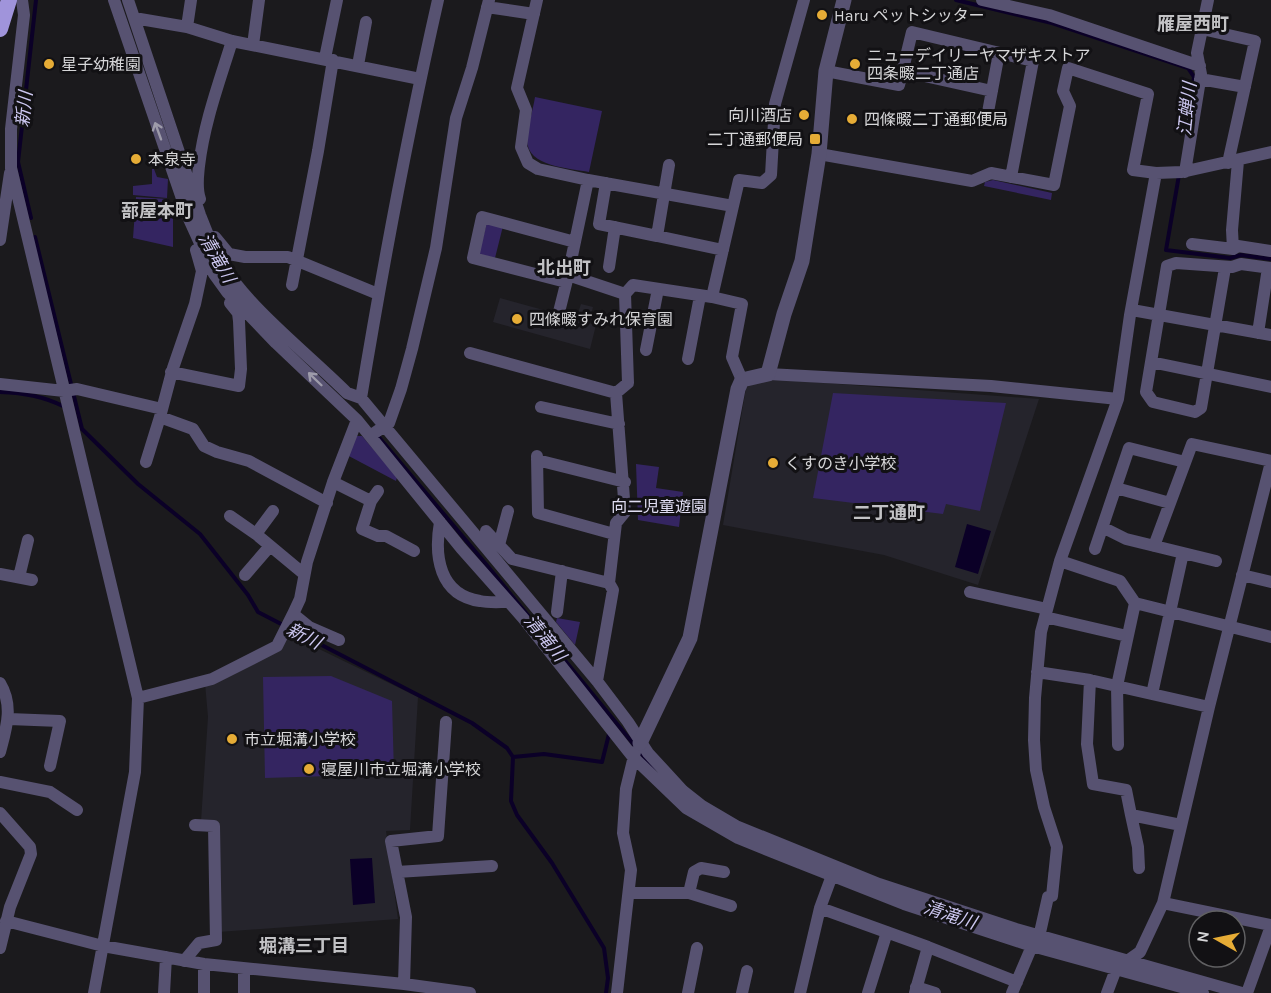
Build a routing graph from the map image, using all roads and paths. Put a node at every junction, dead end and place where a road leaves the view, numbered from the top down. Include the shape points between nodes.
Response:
1 (9, 0) edge
2 (22, 0) edge
3 (114, 0) edge
4 (128, 0) edge
5 (134, 0) edge
6 (191, 0) edge
7 (259, 0) edge
8 (337, 0) edge
9 (438, 0) edge
10 (537, 0) edge
11 (804, 0) edge
12 (844, 0) edge
13 (982, 0) edge
14 (1208, 0) edge
15 (488, 4) edge
16 (534, 14) junction
17 (140, 19) junction
18 (366, 22) dead end
19 (187, 27) junction
20 (0, 29) edge
21 (1202, 29) junction
22 (232, 41) junction
23 (141, 43) junction
24 (253, 45) junction
25 (128, 47) junction
26 (999, 53) junction
27 (329, 59) junction
28 (358, 65) junction
29 (1200, 66) junction
30 (826, 71) junction
31 (902, 71) junction
32 (420, 79) junction
33 (1200, 79) junction
34 (1245, 87) junction
35 (992, 91) junction
36 (988, 112) dead end
37 (1271, 152) edge
38 (819, 153) junction
39 (1233, 162) junction
40 (669, 165) dead end
41 (11, 168) junction
42 (1185, 172) junction
43 (1156, 173) junction
44 (1011, 177) junction
45 (588, 180) junction
46 (606, 183) junction
47 (663, 194) junction
48 (733, 206) junction
49 (198, 215) junction
50 (615, 227) junction
51 (657, 236) junction
52 (0, 240) edge
53 (575, 242) junction
54 (1192, 244) dead end
55 (1233, 249) junction
56 (723, 250) junction
57 (1271, 251) edge
58 (297, 261) junction
59 (609, 267) dead end
60 (1225, 267) junction
61 (1270, 268) edge
62 (567, 278) junction
63 (292, 285) dead end
64 (658, 289) junction
65 (228, 292) junction
66 (378, 294) junction
67 (625, 294) junction
68 (706, 297) junction
69 (1132, 310) junction
70 (559, 312) dead end
71 (1159, 315) junction
72 (1215, 325) junction
73 (1257, 333) junction
74 (1271, 335) edge
75 (646, 350) dead end
76 (470, 353) dead end
77 (688, 359) dead end
78 (1151, 362) junction
79 (171, 372) junction
80 (768, 374) junction
81 (1207, 374) junction
82 (742, 380) junction
83 (0, 384) edge
84 (1271, 387) edge
85 (64, 392) junction
86 (616, 393) junction
87 (361, 398) junction
88 (1118, 399) junction
89 (541, 407) dead end
90 (161, 413) junction
91 (357, 420) junction
92 (619, 424) junction
93 (384, 425) junction
94 (370, 436) junction
95 (1271, 461) edge
96 (146, 462) dead end
97 (1185, 462) junction
98 (333, 482) junction
99 (625, 482) junction
100 (1116, 488) junction
101 (1266, 501) edge
102 (327, 503) junction
103 (1170, 503) junction
104 (273, 511) dead end
105 (508, 511) dead end
106 (230, 516) dead end
107 (440, 522) junction
108 (1104, 528) junction
109 (486, 531) dead end
110 (256, 534) junction
111 (615, 534) junction
112 (28, 540) dead end
113 (499, 544) junction
114 (270, 546) junction
115 (1154, 546) junction
116 (1095, 549) dead end
117 (414, 551) dead end
118 (1183, 553) junction
119 (1060, 561) junction
120 (1216, 561) dead end
121 (562, 571) junction
122 (0, 574) edge
123 (304, 574) junction
124 (245, 575) dead end
125 (1242, 575) junction
126 (19, 577) junction
127 (32, 580) dead end
128 (1271, 582) edge
129 (609, 583) junction
130 (970, 592) dead end
131 (509, 602) junction
132 (1135, 603) junction
133 (1171, 610) junction
134 (557, 612) dead end
135 (1046, 613) junction
136 (293, 614) junction
137 (1229, 626) junction
138 (1127, 636) junction
139 (1271, 636) edge
140 (339, 640) dead end
141 (1037, 672) junction
142 (1090, 680) junction
143 (597, 681) junction
144 (0, 683) edge
145 (1117, 686) junction
146 (1152, 694) junction
147 (138, 698) junction
148 (1209, 706) junction
149 (9, 719) junction
150 (446, 722) dead end
151 (1118, 745) dead end
152 (637, 750) junction
153 (0, 752) edge
154 (50, 766) dead end
155 (0, 782) edge
156 (77, 810) dead end
157 (0, 813) edge
158 (1131, 815) junction
159 (195, 825) dead end
160 (1181, 825) junction
161 (492, 866) dead end
162 (1139, 868) dead end
163 (397, 872) junction
164 (724, 872) dead end
165 (834, 872) junction
166 (628, 893) junction
167 (689, 893) junction
168 (1162, 903) junction
169 (731, 906) dead end
170 (820, 908) junction
171 (6, 921) junction
172 (1271, 926) edge
173 (887, 932) junction
174 (1035, 941) junction
175 (103, 946) junction
176 (928, 946) junction
177 (0, 948) edge
178 (697, 948) dead end
179 (166, 957) junction
180 (1128, 959) junction
181 (184, 961) junction
182 (204, 964) junction
183 (244, 969) junction
184 (1116, 969) junction
185 (747, 971) dead end
186 (1160, 981) junction
187 (404, 984) junction
188 (1014, 988) edge
189 (916, 990) edge
190 (450, 992) edge
191 (94, 993) edge
192 (164, 993) edge
193 (204, 993) edge
194 (244, 993) edge
195 (470, 993) edge
196 (617, 993) edge
197 (688, 993) edge
198 (742, 993) edge
199 (800, 993) edge
200 (868, 993) edge
201 (935, 993) edge
202 (1107, 993) edge
203 (1156, 993) edge
204 (1203, 993) edge
205 (1242, 993) edge
206 (1247, 993) edge

1 - 20 highway
2 - 41 street
3 - 25 street
4 - 23 street
5 - 17 street
6 - 19 street
7 - 24 street
8 - 27 street
9 - 32 street
10 - 16 street
11 - 48 street via 775,104 771,175 762,183 739,180
12 - 30 street
13 - 29 street via 1049,15
14 - 21 street
15 - 16 street
15 - 93 street via 456,118 436,248 416,335 389,423
16 - 45 street via 517,88 526,110 521,147 528,163 538,169
17 - 19 street
17 - 23 street via 146,40
18 - 28 street
19 - 22 street
21 - 29 street via 1197,53
21 - 34 street via 1255,41
22 - 24 street
22 - 49 street via 201,147
23 - 25 street
23 - 49 street
24 - 27 street
49 -> 25 street
26 - 31 street via 912,32
26 - 35 street
26 - 44 street via 1033,61
27 - 28 street
27 - 58 street
28 - 32 street
29 - 33 street
30 - 31 street via 899,85
30 - 38 street
31 - 35 street
32 - 66 street
33 - 34 street
33 - 42 street
34 - 39 street
35 - 36 street
37 - 39 street
38 - 44 street via 972,181 991,173
38 - 80 street via 802,261
39 - 42 street
39 - 55 street
40 - 47 street
41 - 52 street
41 - 85 street
42 - 43 street
43 - 44 street via 1133,170 1148,94 1068,68 1063,91 1070,106 1054,185
43 - 69 street
45 - 46 street
45 - 53 street
46 - 47 street
46 - 50 street via 599,224
47 - 48 street
47 - 51 street
48 - 56 street
49 - 58 street via 229,254 288,257
49 - 65 street via 214,274
49 - 79 street via 193,240 202,272
49 - 87 street via 211,244 241,290 347,393
50 - 51 street
50 - 59 street
51 - 56 street
53 - 62 street
53 - 62 street via 482,217 472,258
54 - 55 street
55 - 57 street via 1238,246
56 - 68 street
58 - 63 street
58 - 66 street
60 - 61 street via 1241,264
60 - 71 street via 1176,263 1167,266
60 - 72 street
61 - 73 street
62 - 67 street
62 - 70 street
64 - 67 street via 633,285
64 - 68 street
64 - 75 street
65 - 79 street via 239,321 239,386
91 -> 65 street via 276,344
66 - 87 street
67 - 86 street via 628,382
68 - 77 street
68 - 82 street via 742,304 732,357
69 - 71 street
69 - 88 street
71 - 72 street
71 - 78 street
72 - 73 street
72 - 81 street
73 - 74 street
76 - 86 street
78 - 81 street
78 - 81 street via 1146,392 1153,402 1195,412 1201,408
79 - 90 street
80 - 82 street
80 - 88 street via 991,386
81 - 84 street
82 - 152 street via 690,638
83 - 85 street
85 - 90 street via 77,389
85 - 147 street
86 - 92 street
87 - 93 street
88 - 119 street
89 - 92 street
90 - 96 street
90 - 102 street via 193,429 204,446 249,461
91 - 94 street
91 - 98 street
92 - 99 street
93 - 94 street
93 - 143 street
94 - 107 street
95 - 97 street via 1192,444
95 - 101 street
97 - 100 street via 1129,448
97 - 103 street
98 - 102 street
98 - 117 street via 374,496 362,529
99 - 111 street via 626,512 616,522
99 - 111 street via 537,458 538,513
100 - 103 street
100 - 108 street
101 - 125 street
102 - 123 street
103 - 115 street
104 - 110 street
105 - 113 street
106 - 110 street
107 - 131 street
107 - 131 street via 438,559 452,588 480,602
108 - 115 street
108 - 116 street
109 - 113 street
110 - 114 street
111 - 129 street
112 - 126 street
113 - 121 street via 512,559
114 - 123 street
114 - 124 street
115 - 118 street
118 - 120 street
118 - 133 street
119 - 132 street via 1120,581
119 - 135 street
121 - 129 street
121 - 134 street
122 - 126 street
123 - 136 street
125 - 128 street
125 - 137 street
126 - 127 street
129 - 143 street via 613,590
130 - 135 street
131 - 152 street
132 - 133 street
132 - 138 street
133 - 137 street
133 - 146 street
135 - 138 street
135 - 141 street
136 - 140 street via 309,627
136 - 147 street via 277,646 212,678
137 - 139 street
137 - 148 street
138 - 145 street
141 - 142 street
141 - 174 street via 1036,770 1057,847 1052,896 1048,897
142 - 145 street
142 - 158 street via 1087,744 1093,784 1126,790
143 - 152 street via 628,722
144 - 149 street
145 - 146 street
145 - 151 street
146 - 148 street
147 - 175 street via 135,772
148 - 160 street
149 - 153 street
149 - 154 street via 60,721
150 - 163 street via 438,836 391,841
152 - 165 street via 702,806
152 - 166 street via 626,789 623,833 631,870
155 - 156 street via 50,792
157 - 171 street via 32,854
158 - 160 street
158 - 162 street
159 - 181 street via 214,826 216,940 199,944
160 - 168 street
161 - 163 street
163 - 187 street via 406,917
164 - 167 street via 700,868 694,872
165 - 170 street
165 - 174 street via 879,884
166 - 167 street
166 - 196 street
167 - 169 street
168 - 172 street
168 - 180 street via 1140,952
170 - 173 street
170 - 199 street
171 - 175 street
171 - 177 street
172 - 206 street
173 - 176 street
173 - 200 street
174 - 180 street
174 - 184 street
174 - 188 street
175 - 179 street
175 - 191 street
176 - 188 street
176 - 189 street
178 - 197 street
179 - 181 street
179 - 192 street
180 - 184 street
180 - 205 street
181 - 182 street
182 - 183 street
182 - 193 street
183 - 187 street
183 - 194 street
184 - 186 street
184 - 202 street
185 - 198 street
186 - 203 street
186 - 204 street
187 - 190 street
189 - 201 street
190 - 195 street

